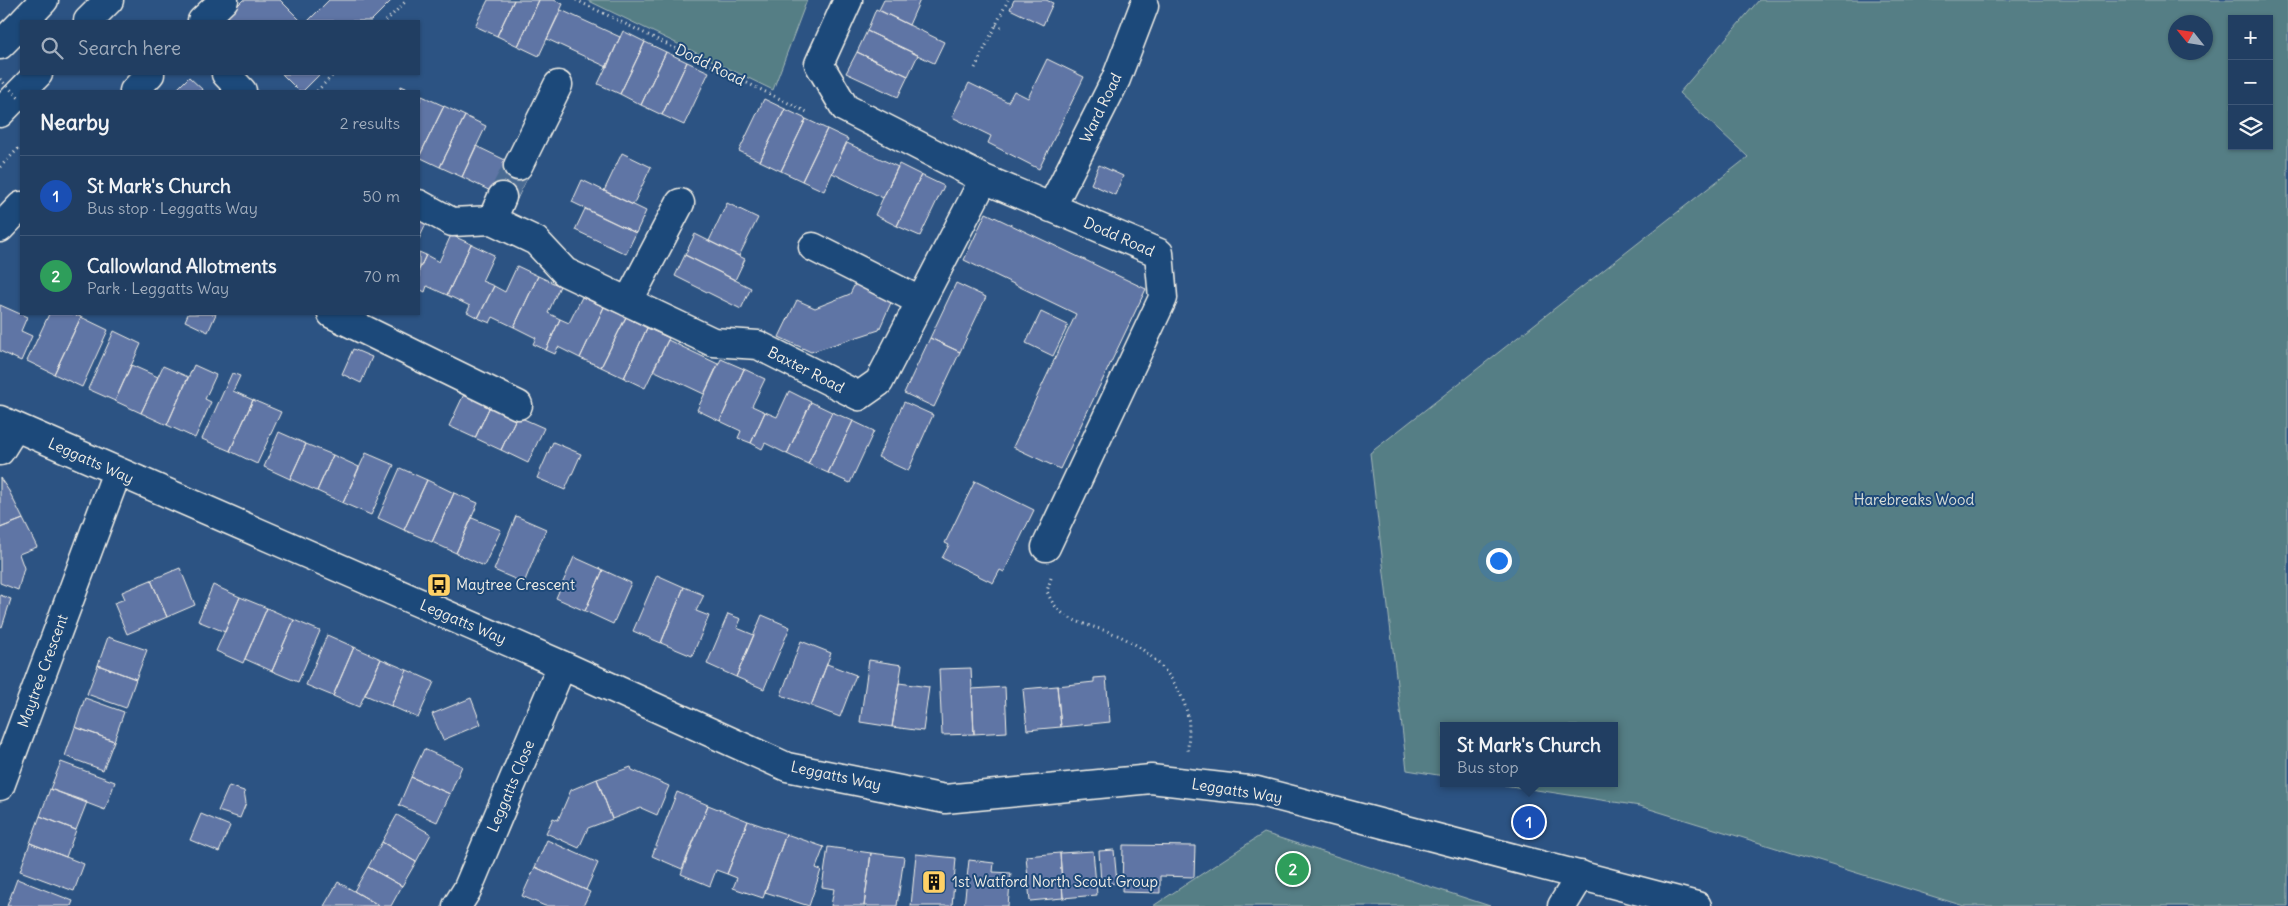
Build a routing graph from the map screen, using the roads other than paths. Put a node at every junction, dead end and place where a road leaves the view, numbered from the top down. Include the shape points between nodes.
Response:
1 (44, 0) edge
2 (109, 0) edge
3 (224, 0) edge
4 (848, 0) edge
5 (1144, 6) dead end
6 (24, 20) edge
7 (89, 20) edge
8 (203, 20) edge
9 (20, 24) edge
10 (0, 45) edge
11 (37, 75) edge
12 (149, 75) edge
13 (227, 75) edge
14 (558, 85) dead end
15 (22, 90) edge
16 (135, 90) edge
17 (241, 90) edge
18 (20, 92) edge
19 (0, 113) edge
20 (518, 166) tunnel mouth
21 (984, 179) junction
22 (680, 203) dead end
23 (420, 205) edge
24 (20, 207) edge
25 (1051, 208) junction
26 (0, 228) edge
27 (813, 247) dead end
28 (920, 300) junction
29 (628, 302) junction
30 (334, 315) edge
31 (518, 405) dead end
32 (7, 424) edge
33 (0, 451) edge
34 (117, 472) junction
35 (1046, 547) road end
36 (562, 665) junction
37 (0, 786) edge
38 (1580, 875) junction
39 (457, 906) edge
40 (1562, 906) edge
41 (1697, 906) edge

1 - 6 main road
2 - 7 main road
3 - 8 main road
4 - 21 main road, Dodd Road via 819,64 845,108
5 - 25 main road, Ward Road via 1116,79
9 - 10 main road
11 - 15 main road
12 - 16 main road
13 - 17 main road
14 - 20 main road
18 - 19 main road
21 - 25 main road, Dodd Road
21 - 28 main road, Baxter Road
22 - 29 main road
23 - 29 main road, Baxter Road via 452,222 497,208 536,241 565,272
24 - 26 main road
25 - 35 main road, Dodd Road via 1160,253 1163,298
27 - 28 main road
28 - 29 main road, Baxter Road via 879,382 858,396 758,345 713,342
30 - 31 main road
32 - 33 main road
32 - 34 main road, Leggatts Way
34 - 36 main road, Leggatts Way
34 - 37 main road, Maytree Crescent
36 - 38 main road, Leggatts Way via 787,767 945,799 1151,779 1257,791
36 - 39 main road, Leggatts Close via 467,890
38 - 40 main road
38 - 41 main road, Leggatts Way

